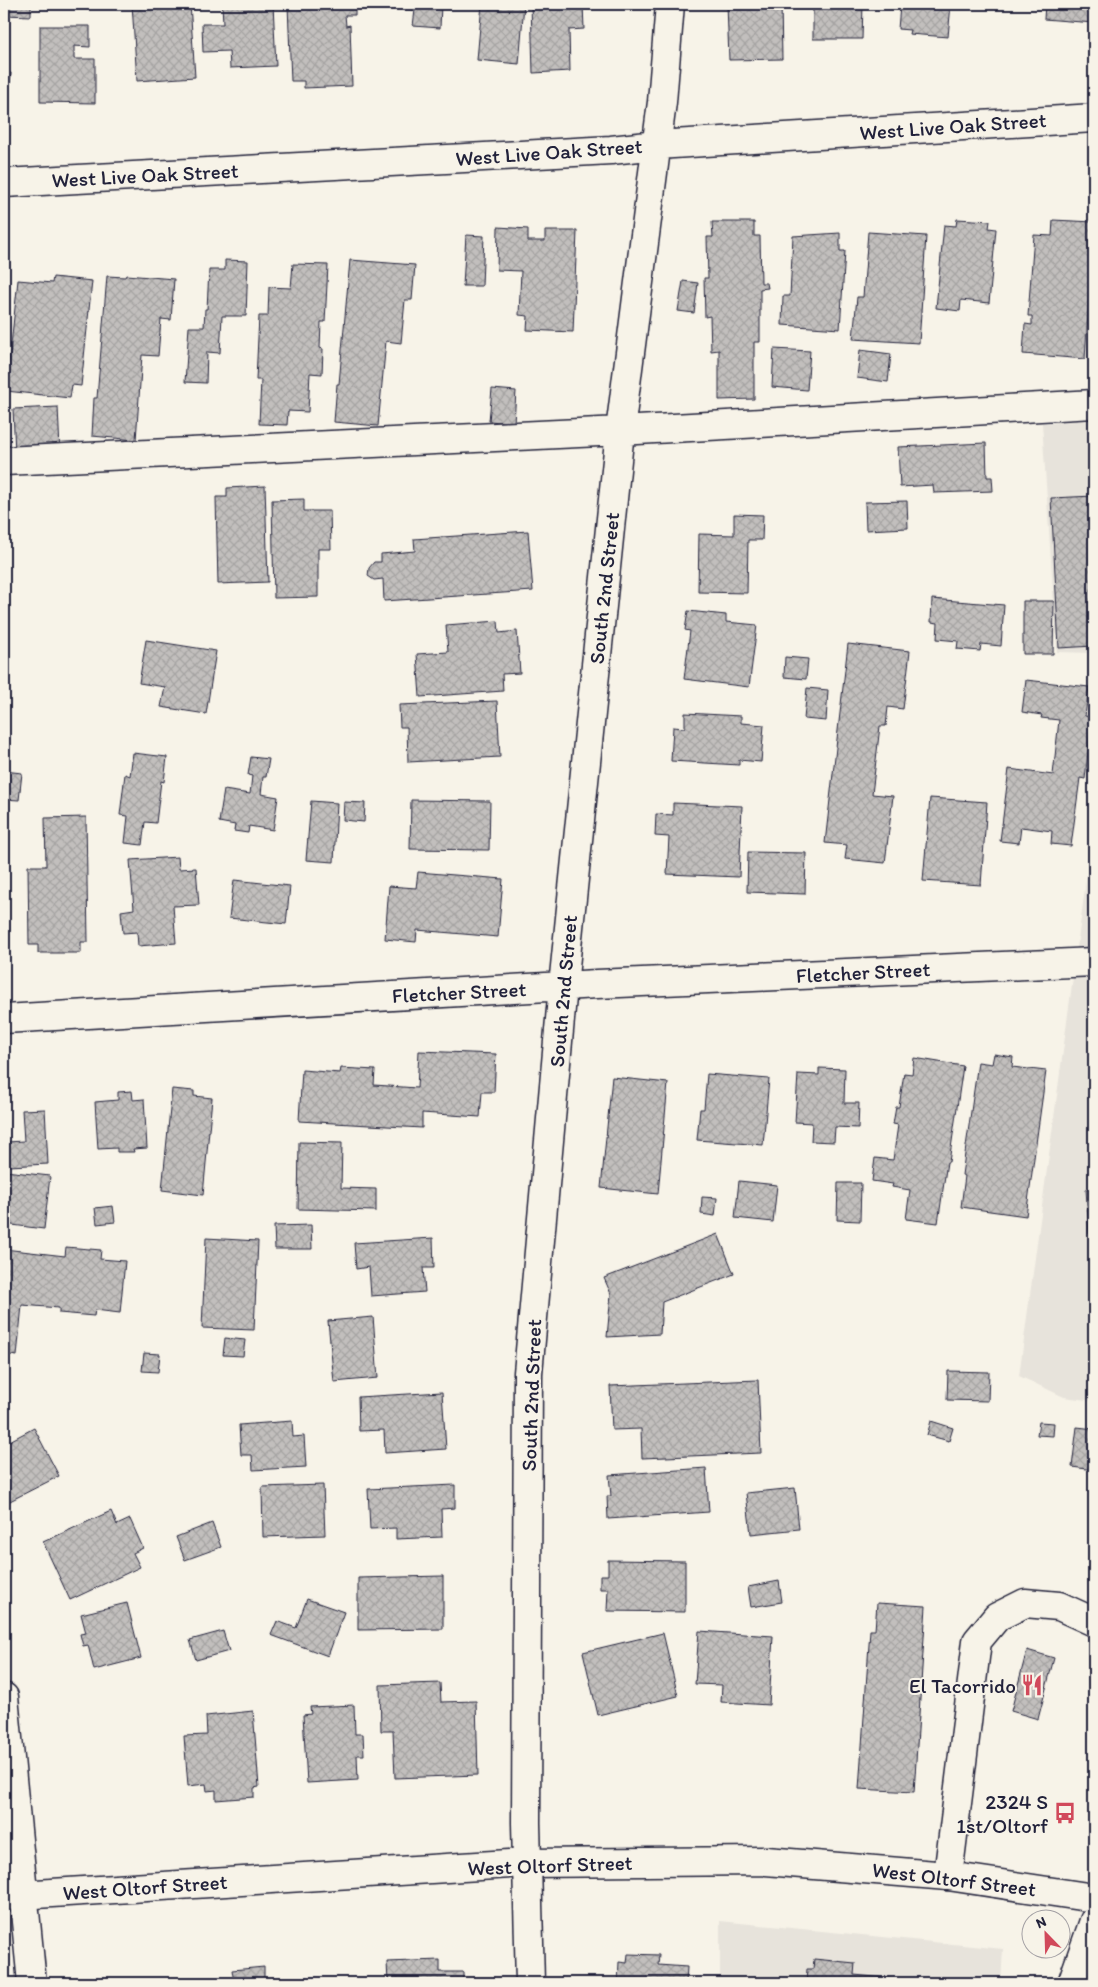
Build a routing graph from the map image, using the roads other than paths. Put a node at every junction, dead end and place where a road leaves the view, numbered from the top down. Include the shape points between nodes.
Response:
1 (670, 4) edge
2 (1094, 118) edge
3 (657, 145) junction
4 (4, 183) edge
5 (1094, 404) edge
6 (620, 430) junction
7 (4, 461) edge
8 (1094, 962) edge
9 (563, 986) junction
10 (4, 1019) edge
11 (1094, 1622) edge
12 (4, 1696) edge
13 (526, 1863) junction
14 (948, 1876) junction
15 (14, 1895) edge
16 (1094, 1898) edge
17 (1094, 1921) edge
18 (32, 1983) edge
19 (530, 1983) edge
20 (1072, 1983) edge

1 - 3 street, South 2nd Street
2 - 3 street, West Live Oak Street
3 - 4 street, West Live Oak Street
3 - 6 street, South 2nd Street
5 - 6 street
6 - 7 street
6 - 9 street, South 2nd Street
8 - 9 street, Fletcher Street
9 - 10 street, Fletcher Street
9 - 13 street, South 2nd Street via 528,1373
11 - 14 street via 1059,1606 1025,1603 997,1617 977,1641
12 - 15 street
13 - 14 street, West Oltorf Street via 766,1861
13 - 15 street, West Oltorf Street
13 - 19 street, South 2nd Street
14 - 16 street, West Oltorf Street
15 - 18 street
17 - 20 street

